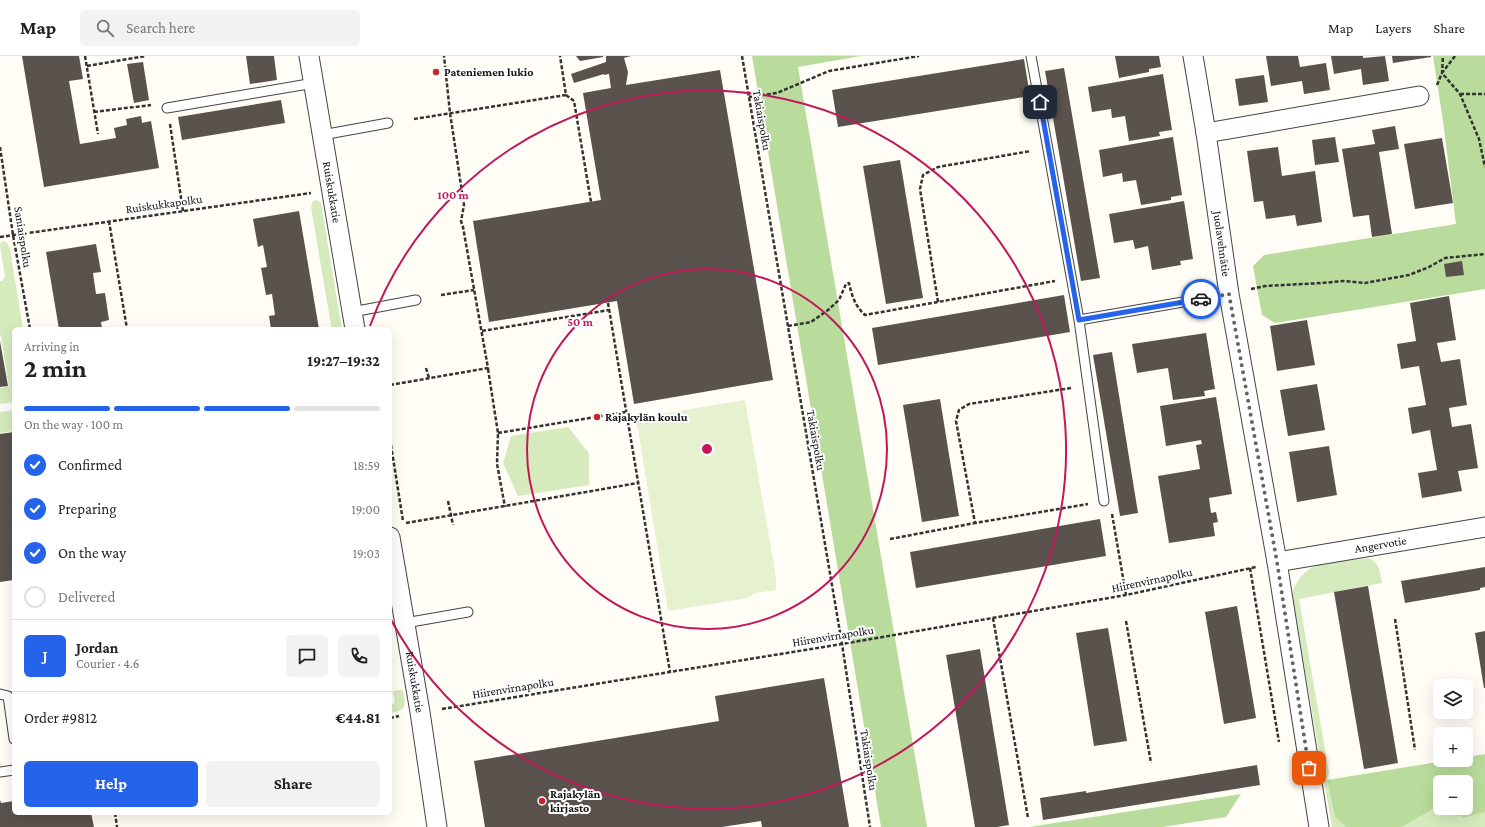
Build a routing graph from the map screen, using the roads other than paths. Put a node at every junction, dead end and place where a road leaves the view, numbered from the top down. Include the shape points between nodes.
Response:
1 (309, 56) edge
2 (1031, 56) edge
3 (1193, 56) edge
4 (314, 83) junction
5 (1419, 96) road end
6 (167, 108) road end
7 (388, 123) dead end
8 (1206, 133) junction
9 (322, 135) junction
10 (1229, 294) junction
11 (416, 300) dead end
12 (1079, 320) junction
13 (354, 321) edge
14 (1104, 501) road end
15 (1485, 527) edge
16 (392, 548) edge
17 (1277, 562) junction
18 (468, 612) dead end
19 (405, 623) junction
20 (0, 694) edge
21 (12, 725) edge
22 (12, 770) edge
23 (0, 772) edge
24 (437, 827) edge
25 (1318, 827) edge

1 - 4 street, Ruiskukkatie
2 - 12 lane
3 - 8 street, Juolavehnätie
4 - 6 lane
4 - 9 street, Ruiskukkatie
5 - 8 street
7 - 9 lane
8 - 10 street, Juolavehnätie
9 - 13 street, Ruiskukkatie
10 - 12 lane
10 - 17 street, Juolavehnätie
11 - 13 lane
12 - 14 lane
15 - 17 street, Angervotie
16 - 19 street, Ruiskukkatie
17 - 25 street, Juolavehnätie
18 - 19 lane
19 - 24 street, Ruiskukkatie
20 - 21 lane via 8,696
22 - 23 lane

